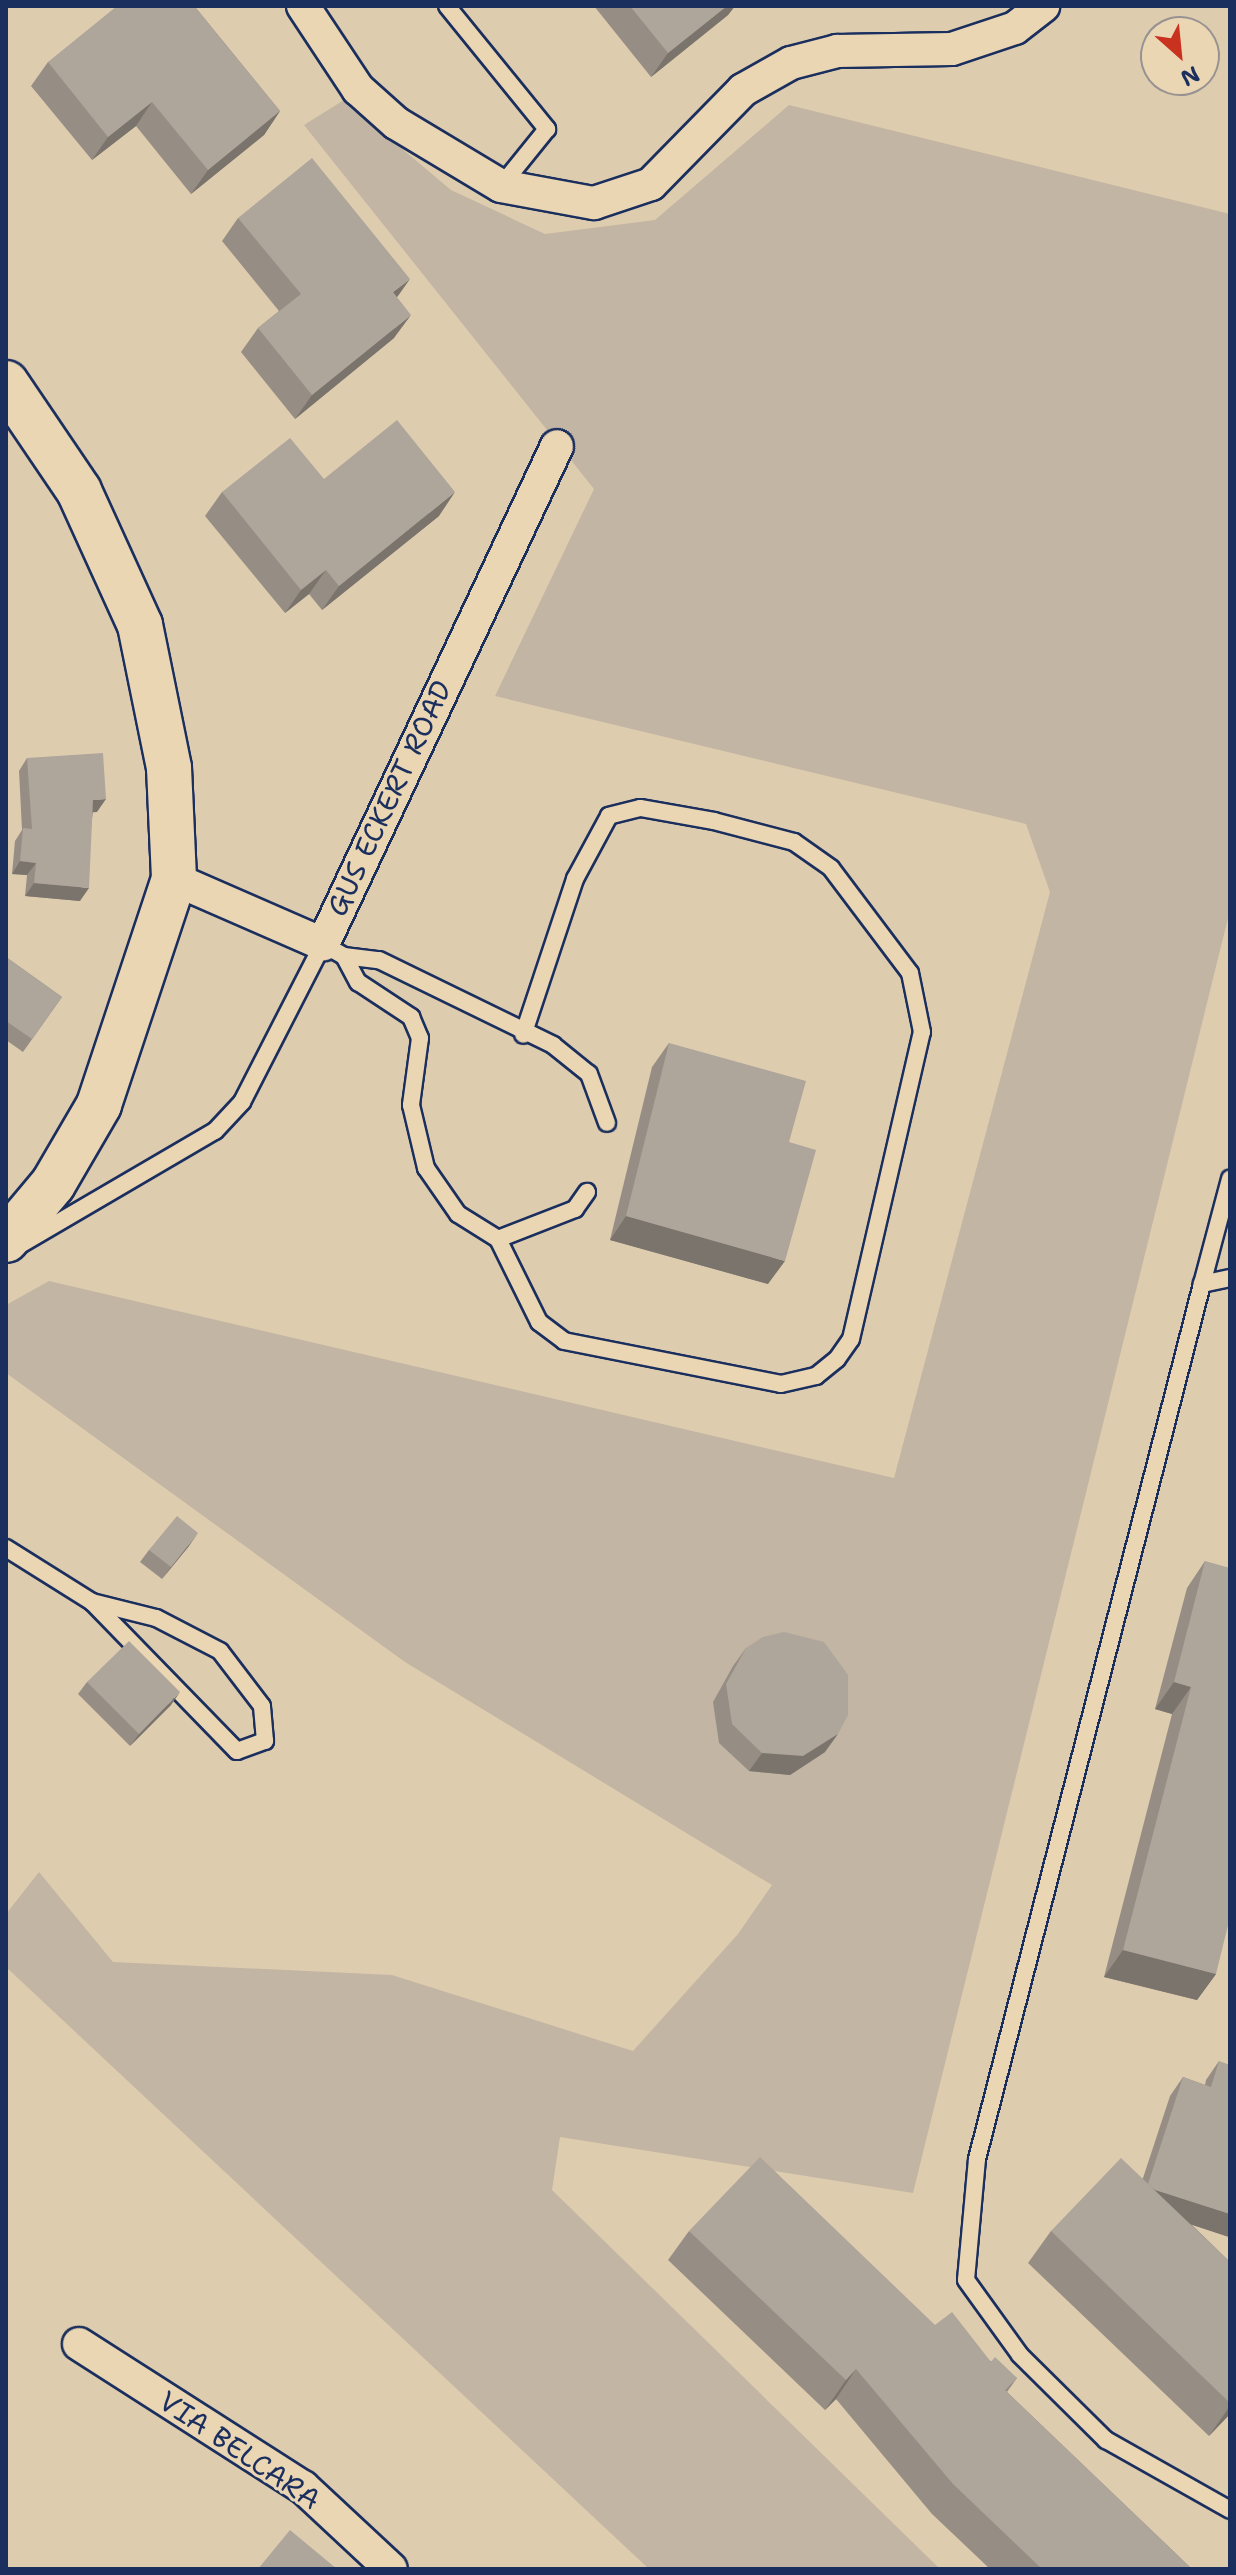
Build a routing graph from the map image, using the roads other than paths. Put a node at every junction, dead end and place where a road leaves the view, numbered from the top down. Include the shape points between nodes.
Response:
1 (303, 6) edge
2 (447, 6) edge
3 (1043, 6) edge
4 (501, 186) junction
5 (6, 383) edge
6 (557, 446) dead end
7 (174, 879) junction
8 (334, 950) junction
9 (523, 1035) junction
10 (607, 1123) dead end
11 (1230, 1179) edge
12 (587, 1192) dead end
13 (498, 1239) junction
14 (6, 1240) edge
15 (6, 1252) edge
16 (1230, 1278) edge
17 (1202, 1284) junction
18 (6, 1548) edge
19 (92, 1602) junction
20 (79, 2344) dead end
21 (1230, 2510) edge
22 (391, 2569) edge

1 - 4 street via 358,89 408,131
2 - 4 lane via 547,129
3 - 4 street via 1015,28 952,49 837,51 791,63 743,90 672,169 623,198 570,201
5 - 7 street via 79,491 140,625 169,768
6 - 8 street, GUS ECKERT ROAD
7 - 8 street, GUS ECKERT ROAD
7 - 14 street via 99,1105 53,1184
8 - 9 lane via 379,960
8 - 13 lane via 358,982 411,1017 420,1038 411,1105 426,1168 458,1214
8 - 15 lane via 242,1102 215,1131 57,1229
9 - 10 lane via 553,1045 589,1074
9 - 13 lane via 591,839 609,816 640,808 794,842 831,868 910,973 922,1032 851,1339 816,1376 781,1384 564,1341 539,1322
11 - 17 lane
12 - 13 lane via 575,1209
16 - 17 lane
17 - 21 lane via 977,2159 966,2280 1020,2355 1106,2440
18 - 19 lane
19 - 19 lane via 237,1751 265,1741 262,1706 220,1651 156,1618
20 - 22 street, VIA BELCARA via 303,2487

